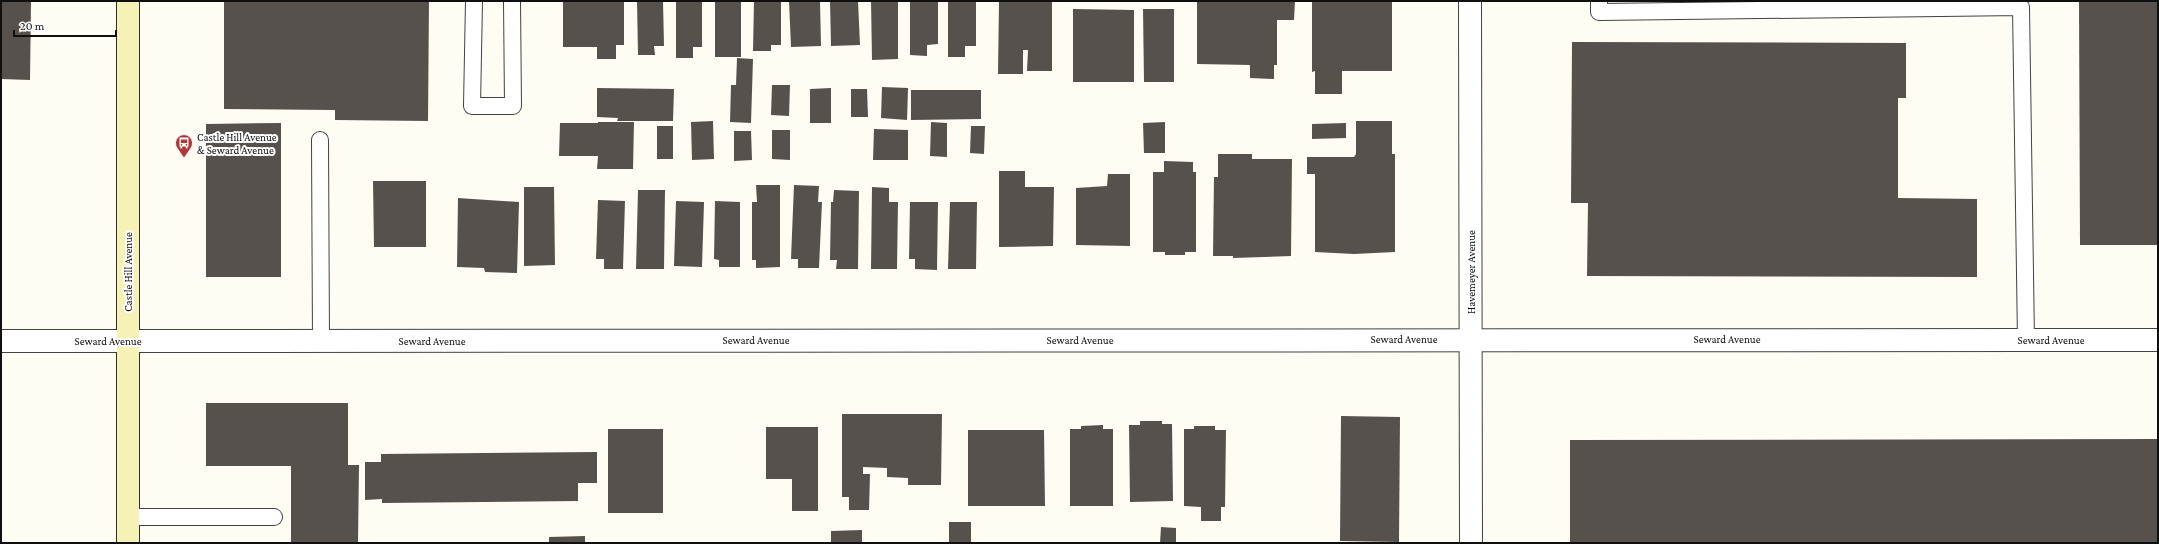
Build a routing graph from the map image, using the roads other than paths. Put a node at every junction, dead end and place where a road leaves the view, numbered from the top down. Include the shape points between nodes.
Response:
1 (128, 1) edge
2 (474, 1) edge
3 (512, 1) edge
4 (1470, 1) edge
5 (1599, 1) edge
6 (320, 140) dead end
7 (1471, 340) junction
8 (2026, 340) junction
9 (2158, 340) edge
10 (1, 341) edge
11 (127, 341) junction
12 (321, 341) junction
13 (128, 517) junction
14 (274, 517) dead end
15 (128, 543) edge
16 (1471, 543) edge

1 - 11 main road, Castle Hill Avenue
2 - 3 lane via 472,106 513,106
4 - 7 street, Havemeyer Avenue
5 - 8 lane via 1599,12 2021,7
6 - 12 lane
7 - 8 street, Seward Avenue
7 - 12 street, Seward Avenue
7 - 16 street, Havemeyer Avenue
8 - 9 street, Seward Avenue
10 - 11 street, Seward Avenue
11 - 12 street, Seward Avenue
11 - 13 main road, Castle Hill Avenue
13 - 14 lane
13 - 15 main road, Castle Hill Avenue

